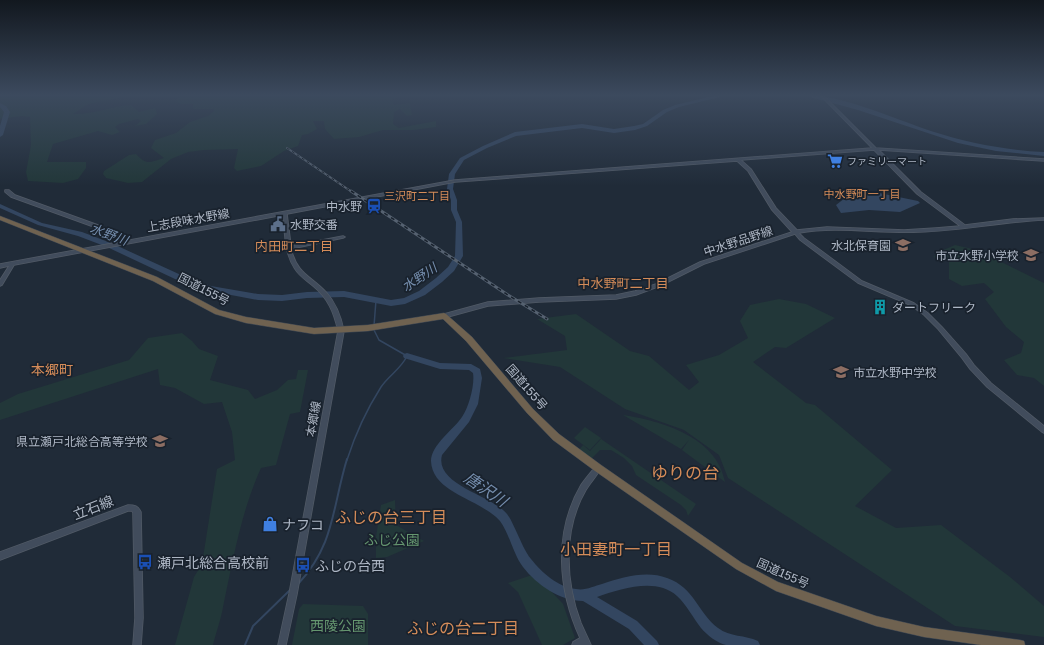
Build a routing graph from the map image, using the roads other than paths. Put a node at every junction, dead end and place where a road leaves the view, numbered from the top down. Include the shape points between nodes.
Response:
1 (851, 125) edge
2 (875, 149) junction
3 (738, 160) junction
4 (1044, 160) edge
5 (7, 191) dead end
6 (286, 212) junction
7 (0, 218) edge
8 (1044, 219) edge
9 (96, 226) dead end
10 (963, 226) junction
11 (796, 232) junction
12 (343, 237) dead end
13 (289, 248) junction
14 (83, 250) junction
15 (13, 263) junction
16 (0, 266) edge
17 (0, 284) edge
18 (444, 316) junction
19 (341, 331) junction
20 (1044, 430) edge
21 (598, 468) junction
22 (0, 556) edge
23 (586, 642) edge
24 (137, 645) edge
25 (282, 645) edge
26 (576, 645) edge
27 (1020, 645) edge

1 - 2 street
2 - 3 street, 上志段味水野線
2 - 4 street, 上志段味水野線
2 - 10 street via 919,193
3 - 6 street, 上志段味水野線 via 442,183
3 - 11 street via 750,170 774,209
5 - 9 street via 13,196
6 - 13 street, 本郷線
6 - 14 street, 上志段味水野線
7 - 14 highway, 国道155号
8 - 10 street, 中水野品野線
10 - 11 street, 中水野品野線 via 920,231 834,228
11 - 18 street, 中水野品野線 via 702,263 652,288 636,293 616,297 488,304
11 - 20 street via 814,249 860,282 912,304 926,314 989,385
12 - 13 street
13 - 19 street, 本郷線 via 296,268 335,308
14 - 15 street, 上志段味水野線
14 - 19 highway, 国道155号 via 156,279 222,314 299,330
15 - 16 street, 上志段味水野線
15 - 17 street
18 - 19 highway, 国道155号
18 - 21 highway, 国道155号 via 469,339 540,422
19 - 25 street, 本郷線
21 - 23 street via 591,476 572,513 564,559 570,601
21 - 27 highway, 国道155号 via 733,562 776,586 900,627
22 - 24 street, 立石線 via 128,508 134,508 137,512
23 - 26 street

